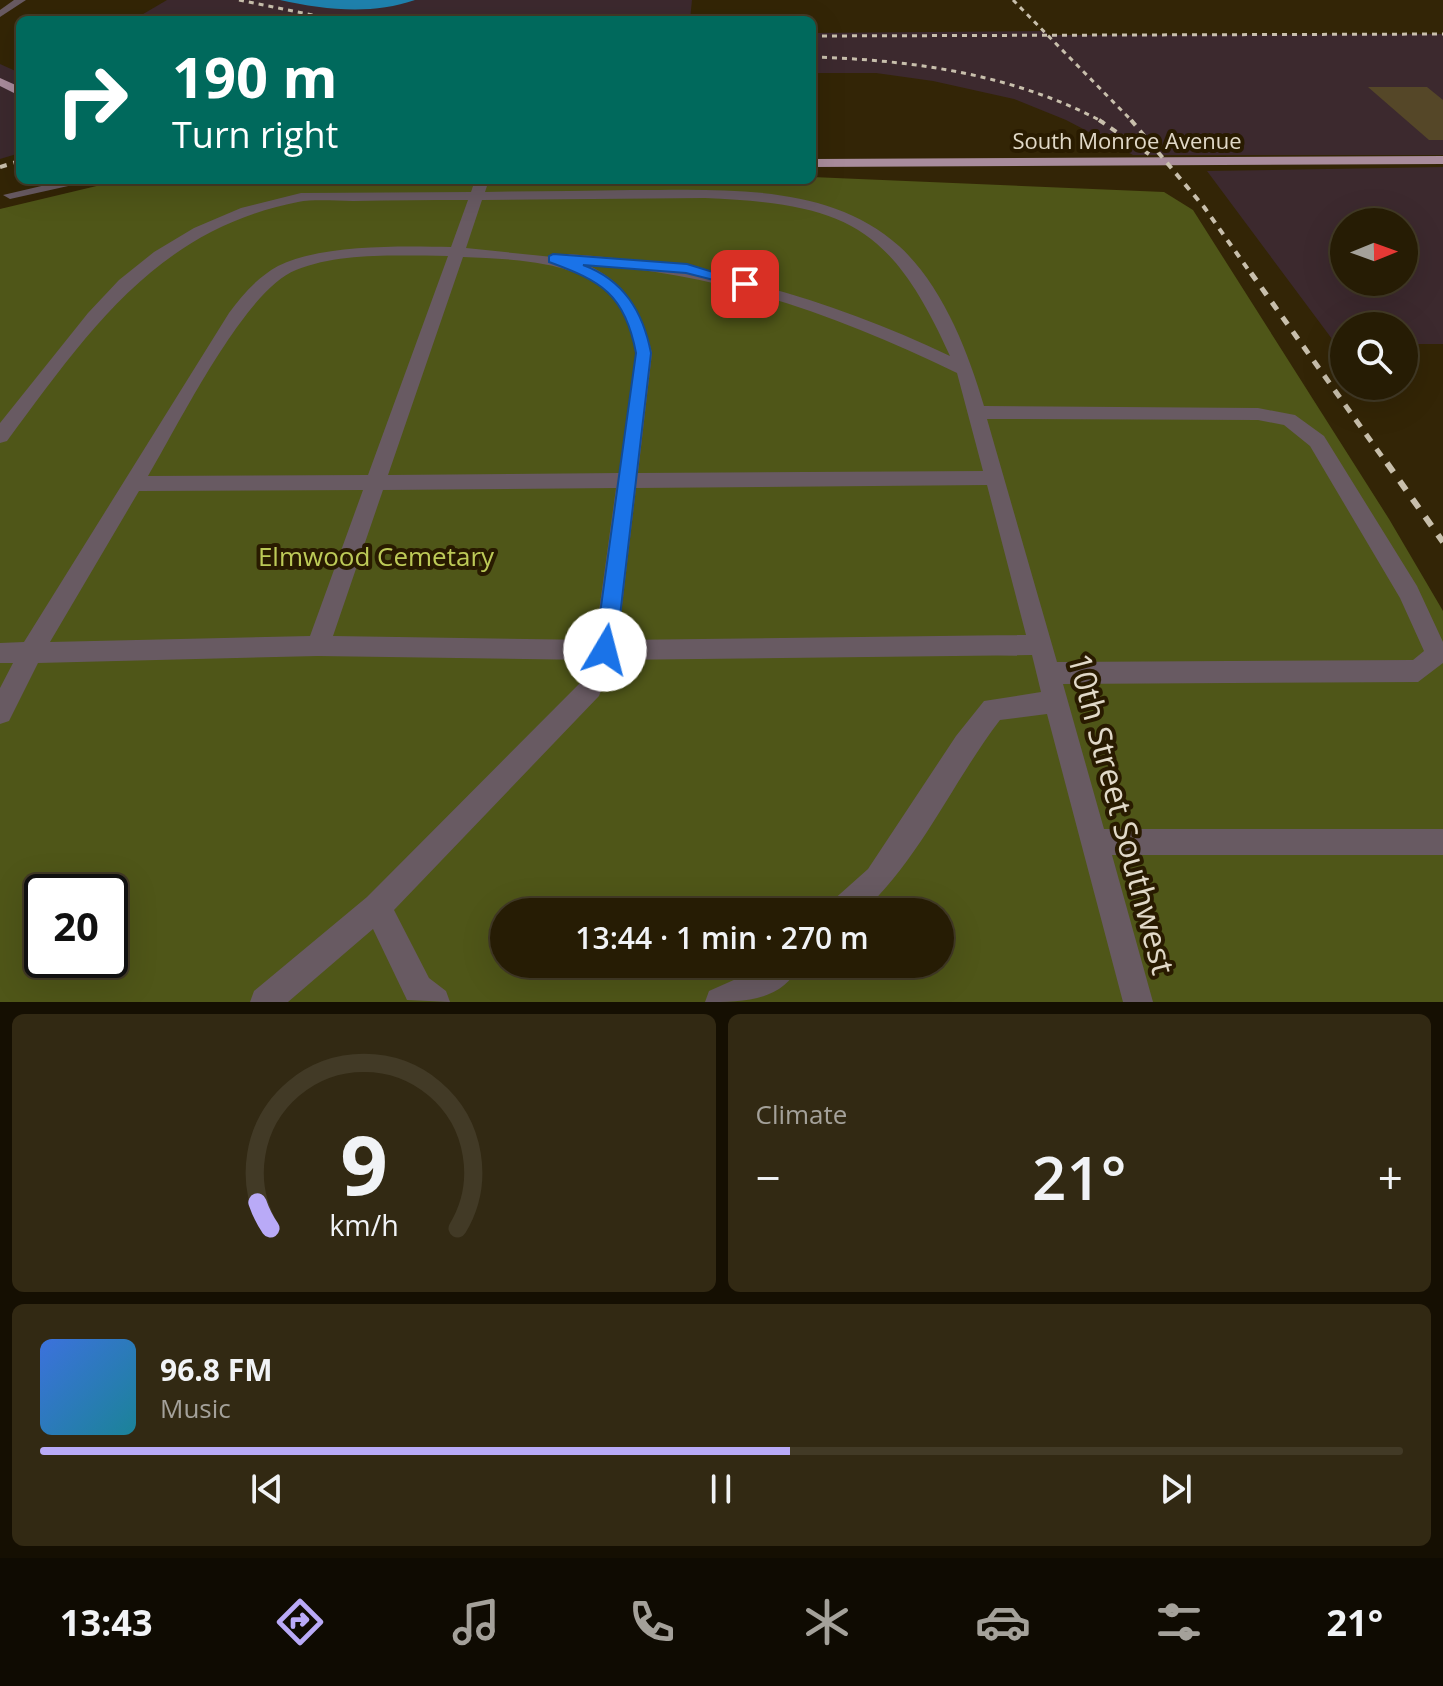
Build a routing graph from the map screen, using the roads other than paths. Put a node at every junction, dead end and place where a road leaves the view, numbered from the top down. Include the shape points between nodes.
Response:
1 (21, 0) edge
2 (0, 14) edge
3 (1443, 160) edge
4 (816, 163) edge
5 (40, 184) edge
6 (65, 184) edge
7 (479, 188) edge
8 (5, 196) edge
9 (459, 252) junction
10 (553, 259) junction
11 (965, 370) junction
12 (977, 412) junction
13 (0, 436) edge
14 (995, 478) junction
15 (630, 479) junction
16 (379, 480) junction
17 (134, 484) junction
18 (1040, 645) junction
19 (318, 646) junction
20 (605, 650) junction
21 (31, 652) junction
22 (0, 653) edge
23 (1440, 659) edge
24 (1047, 673) junction
25 (1056, 702) junction
26 (0, 713) edge
27 (1094, 842) junction
28 (1443, 842) edge
29 (857, 898) edge
30 (377, 907) junction
31 (769, 978) edge
32 (265, 1002) edge
33 (435, 1002) edge
34 (720, 1002) edge
35 (1138, 1002) edge

1 - 2 street
3 - 4 main road, South Monroe Avenue
5 - 8 street
6 - 8 street
7 - 9 street
7 - 11 street, 10th Street Southwest via 749,195 836,214 894,249 919,280
7 - 13 street, 10th Street Southwest via 301,197 252,207 178,242 125,280
9 - 10 street
9 - 16 street
9 - 17 street via 328,259 293,266 262,282 237,313
10 - 11 street via 687,269 745,284 834,309
10 - 15 street via 598,275 626,302 638,325 644,353
11 - 12 street, 10th Street Southwest
12 - 14 street, 10th Street Southwest
12 - 23 street via 1258,414 1289,420 1317,441 1409,593
14 - 15 street
14 - 18 street, 10th Street Southwest
15 - 16 street
15 - 20 street
16 - 17 street
16 - 19 street
17 - 21 street
18 - 20 street
18 - 24 street, 10th Street Southwest
19 - 20 street
19 - 21 street
20 - 30 street via 591,688
21 - 22 street
21 - 26 street
23 - 24 street via 1418,671
24 - 25 street, 10th Street Southwest
25 - 27 street, 10th Street Southwest
25 - 29 street via 993,709 878,879
27 - 28 street
27 - 35 street, 10th Street Southwest
30 - 32 street
30 - 33 street via 418,989
31 - 34 street

